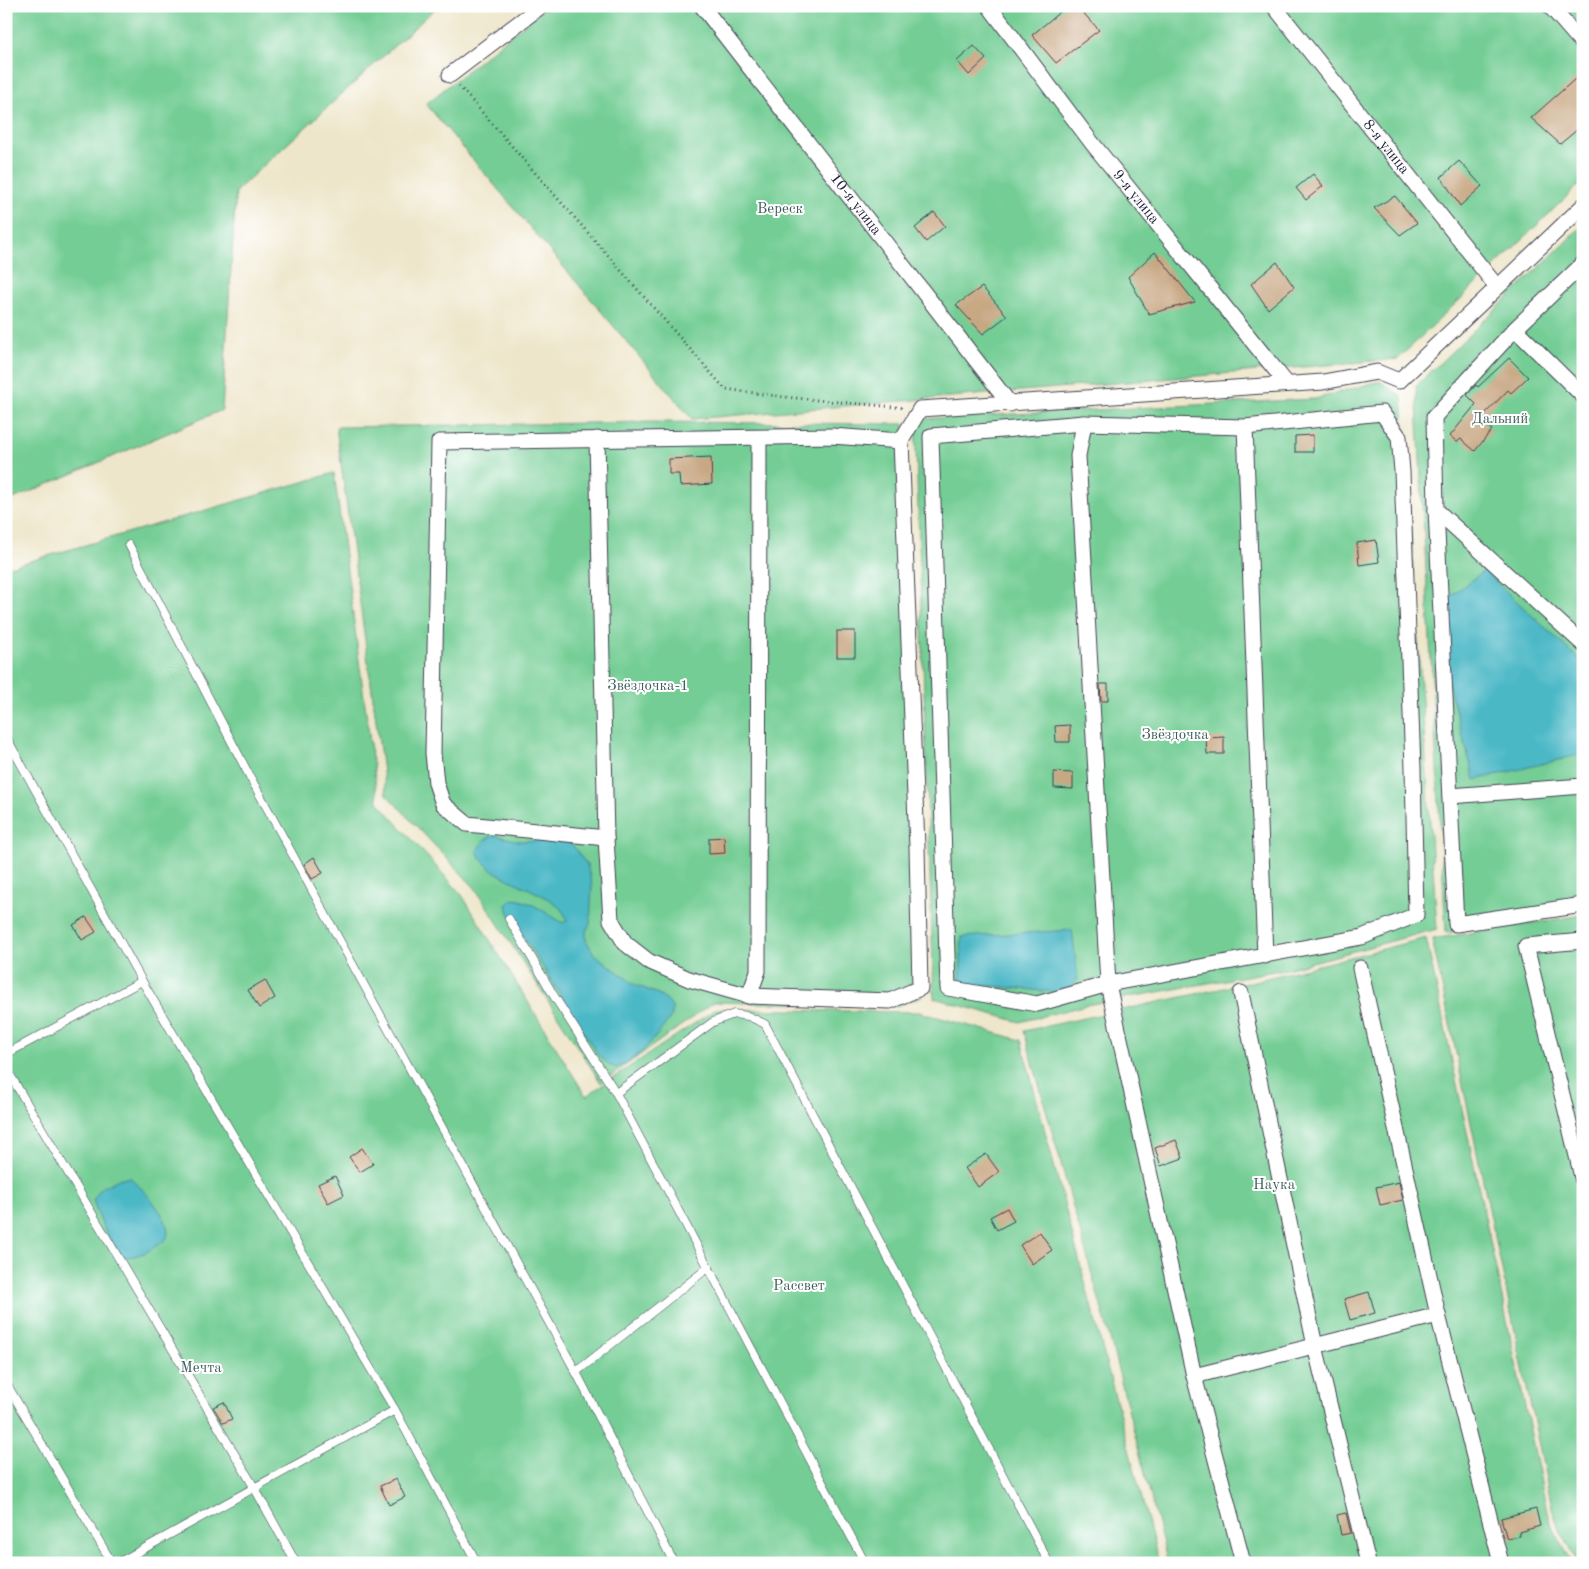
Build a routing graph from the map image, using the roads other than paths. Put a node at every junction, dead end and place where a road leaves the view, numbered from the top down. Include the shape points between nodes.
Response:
1 (541, 6) edge
2 (702, 6) edge
3 (989, 6) edge
4 (1274, 6) edge
5 (1550, 6) edge
6 (1583, 44) edge
7 (450, 75) road end
8 (1583, 206) edge
9 (1583, 264) edge
10 (1497, 287) junction
11 (1515, 329) junction
12 (1287, 384) junction
13 (1583, 396) edge
14 (1010, 404) junction
15 (1084, 423) junction
16 (1245, 427) junction
17 (759, 438) junction
18 (597, 439) junction
19 (901, 441) junction
20 (1436, 510) junction
21 (129, 545) dead end
22 (1583, 644) edge
23 (6, 737) edge
24 (1583, 786) edge
25 (1450, 796) junction
26 (606, 838) junction
27 (1583, 905) edge
28 (509, 919) dead end
29 (1583, 941) edge
30 (1265, 956) junction
31 (1360, 968) dead end
32 (142, 981) junction
33 (1108, 984) junction
34 (1241, 993) dead end
35 (748, 996) junction
36 (6, 1054) edge
37 (6, 1068) edge
38 (616, 1093) junction
39 (1583, 1181) edge
40 (710, 1267) junction
41 (1438, 1315) junction
42 (1314, 1346) junction
43 (576, 1372) junction
44 (1194, 1376) junction
45 (6, 1383) edge
46 (395, 1410) junction
47 (254, 1487) junction
48 (112, 1563) edge
49 (118, 1563) edge
50 (296, 1563) edge
51 (477, 1563) edge
52 (674, 1563) edge
53 (865, 1563) edge
54 (1049, 1563) edge
55 (1242, 1563) edge
56 (1368, 1563) edge
57 (1501, 1563) edge

1 - 7 street
2 - 14 street, 10-я улица
3 - 12 street, 9-я улица via 1092,143
4 - 10 street, 8-я улица
5 - 6 street
8 - 10 street
9 - 11 street
10 - 12 street via 1399,381 1378,372 1323,382
11 - 13 street
11 - 20 street via 1434,417
12 - 14 street
14 - 19 street via 920,409
15 - 16 street
15 - 33 street via 1078,456
15 - 33 street via 931,436 948,988 1037,1004
16 - 30 street
16 - 30 street via 1382,413 1399,437 1412,728 1416,915 1362,937
17 - 18 street
17 - 19 street via 832,436
17 - 35 street via 758,971
18 - 26 street
18 - 26 street via 439,442 433,753 436,783 443,804 466,824
19 - 35 street via 920,988 890,1001
20 - 22 street
20 - 25 street
21 - 43 lane via 249,775
23 - 32 lane
24 - 25 street
25 - 27 street via 1456,924
26 - 35 street via 611,920 625,943 648,961 689,979
28 - 38 lane
29 - 39 street via 1526,946
30 - 33 street
31 - 41 street
32 - 36 lane
32 - 46 lane
33 - 44 street
34 - 42 street
37 - 47 lane
38 - 40 lane
38 - 54 lane via 713,1022 734,1014 765,1024
40 - 43 lane
40 - 53 lane
41 - 42 street
41 - 57 street
42 - 44 street
42 - 56 street
43 - 52 lane
44 - 55 street
45 - 48 lane
46 - 47 lane
46 - 51 lane
47 - 49 lane
47 - 50 lane

